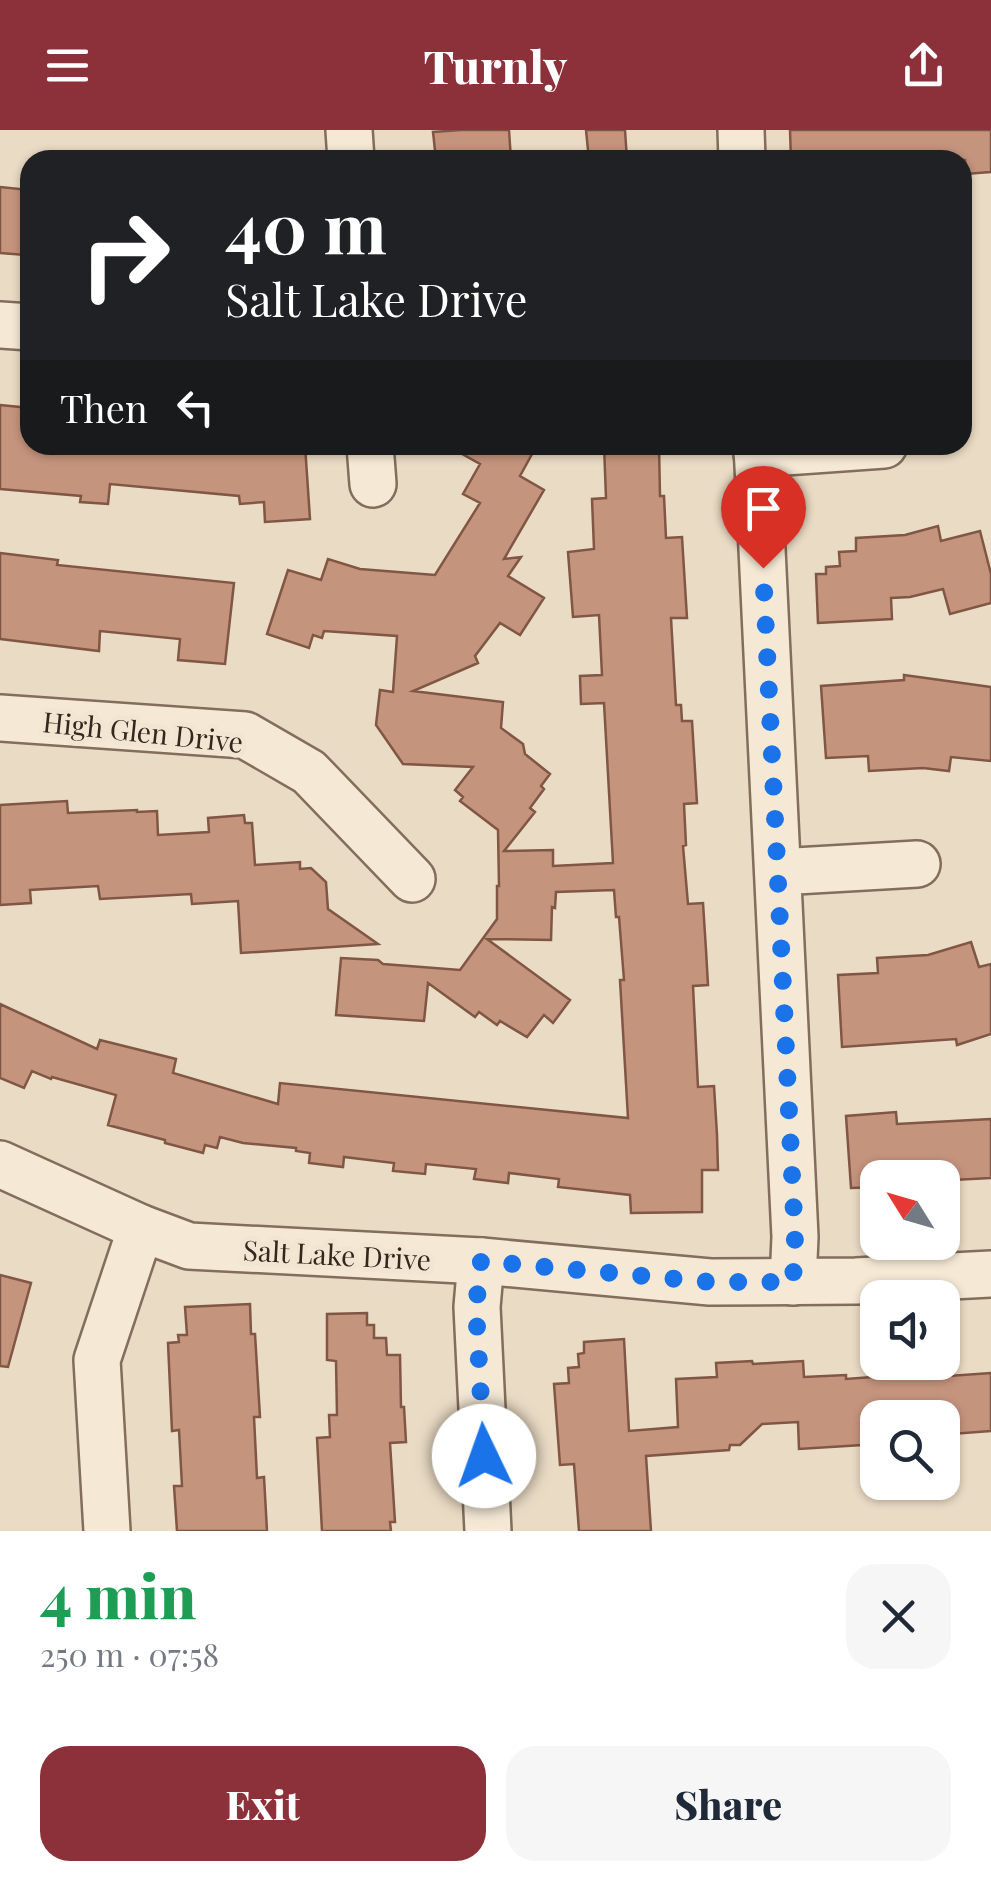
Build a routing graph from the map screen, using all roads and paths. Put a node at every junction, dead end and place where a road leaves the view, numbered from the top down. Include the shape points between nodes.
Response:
1 (757, 455) edge
2 (0, 718) edge
3 (917, 864) dead end
4 (778, 872) junction
5 (412, 878) dead end
6 (0, 1164) edge
7 (141, 1228) junction
8 (481, 1261) junction
9 (991, 1274) edge
10 (793, 1282) junction
11 (107, 1531) edge
12 (488, 1531) edge

1 - 4 street
2 - 5 street, High Glen Drive via 244,735 309,772
3 - 4 street
4 - 10 street
6 - 7 street, Salt Lake Drive
7 - 8 street, Salt Lake Drive via 190,1246
7 - 11 street via 97,1360
8 - 10 street, Salt Lake Drive via 710,1282
8 - 12 street via 476,1307
9 - 10 street, Salt Lake Drive

